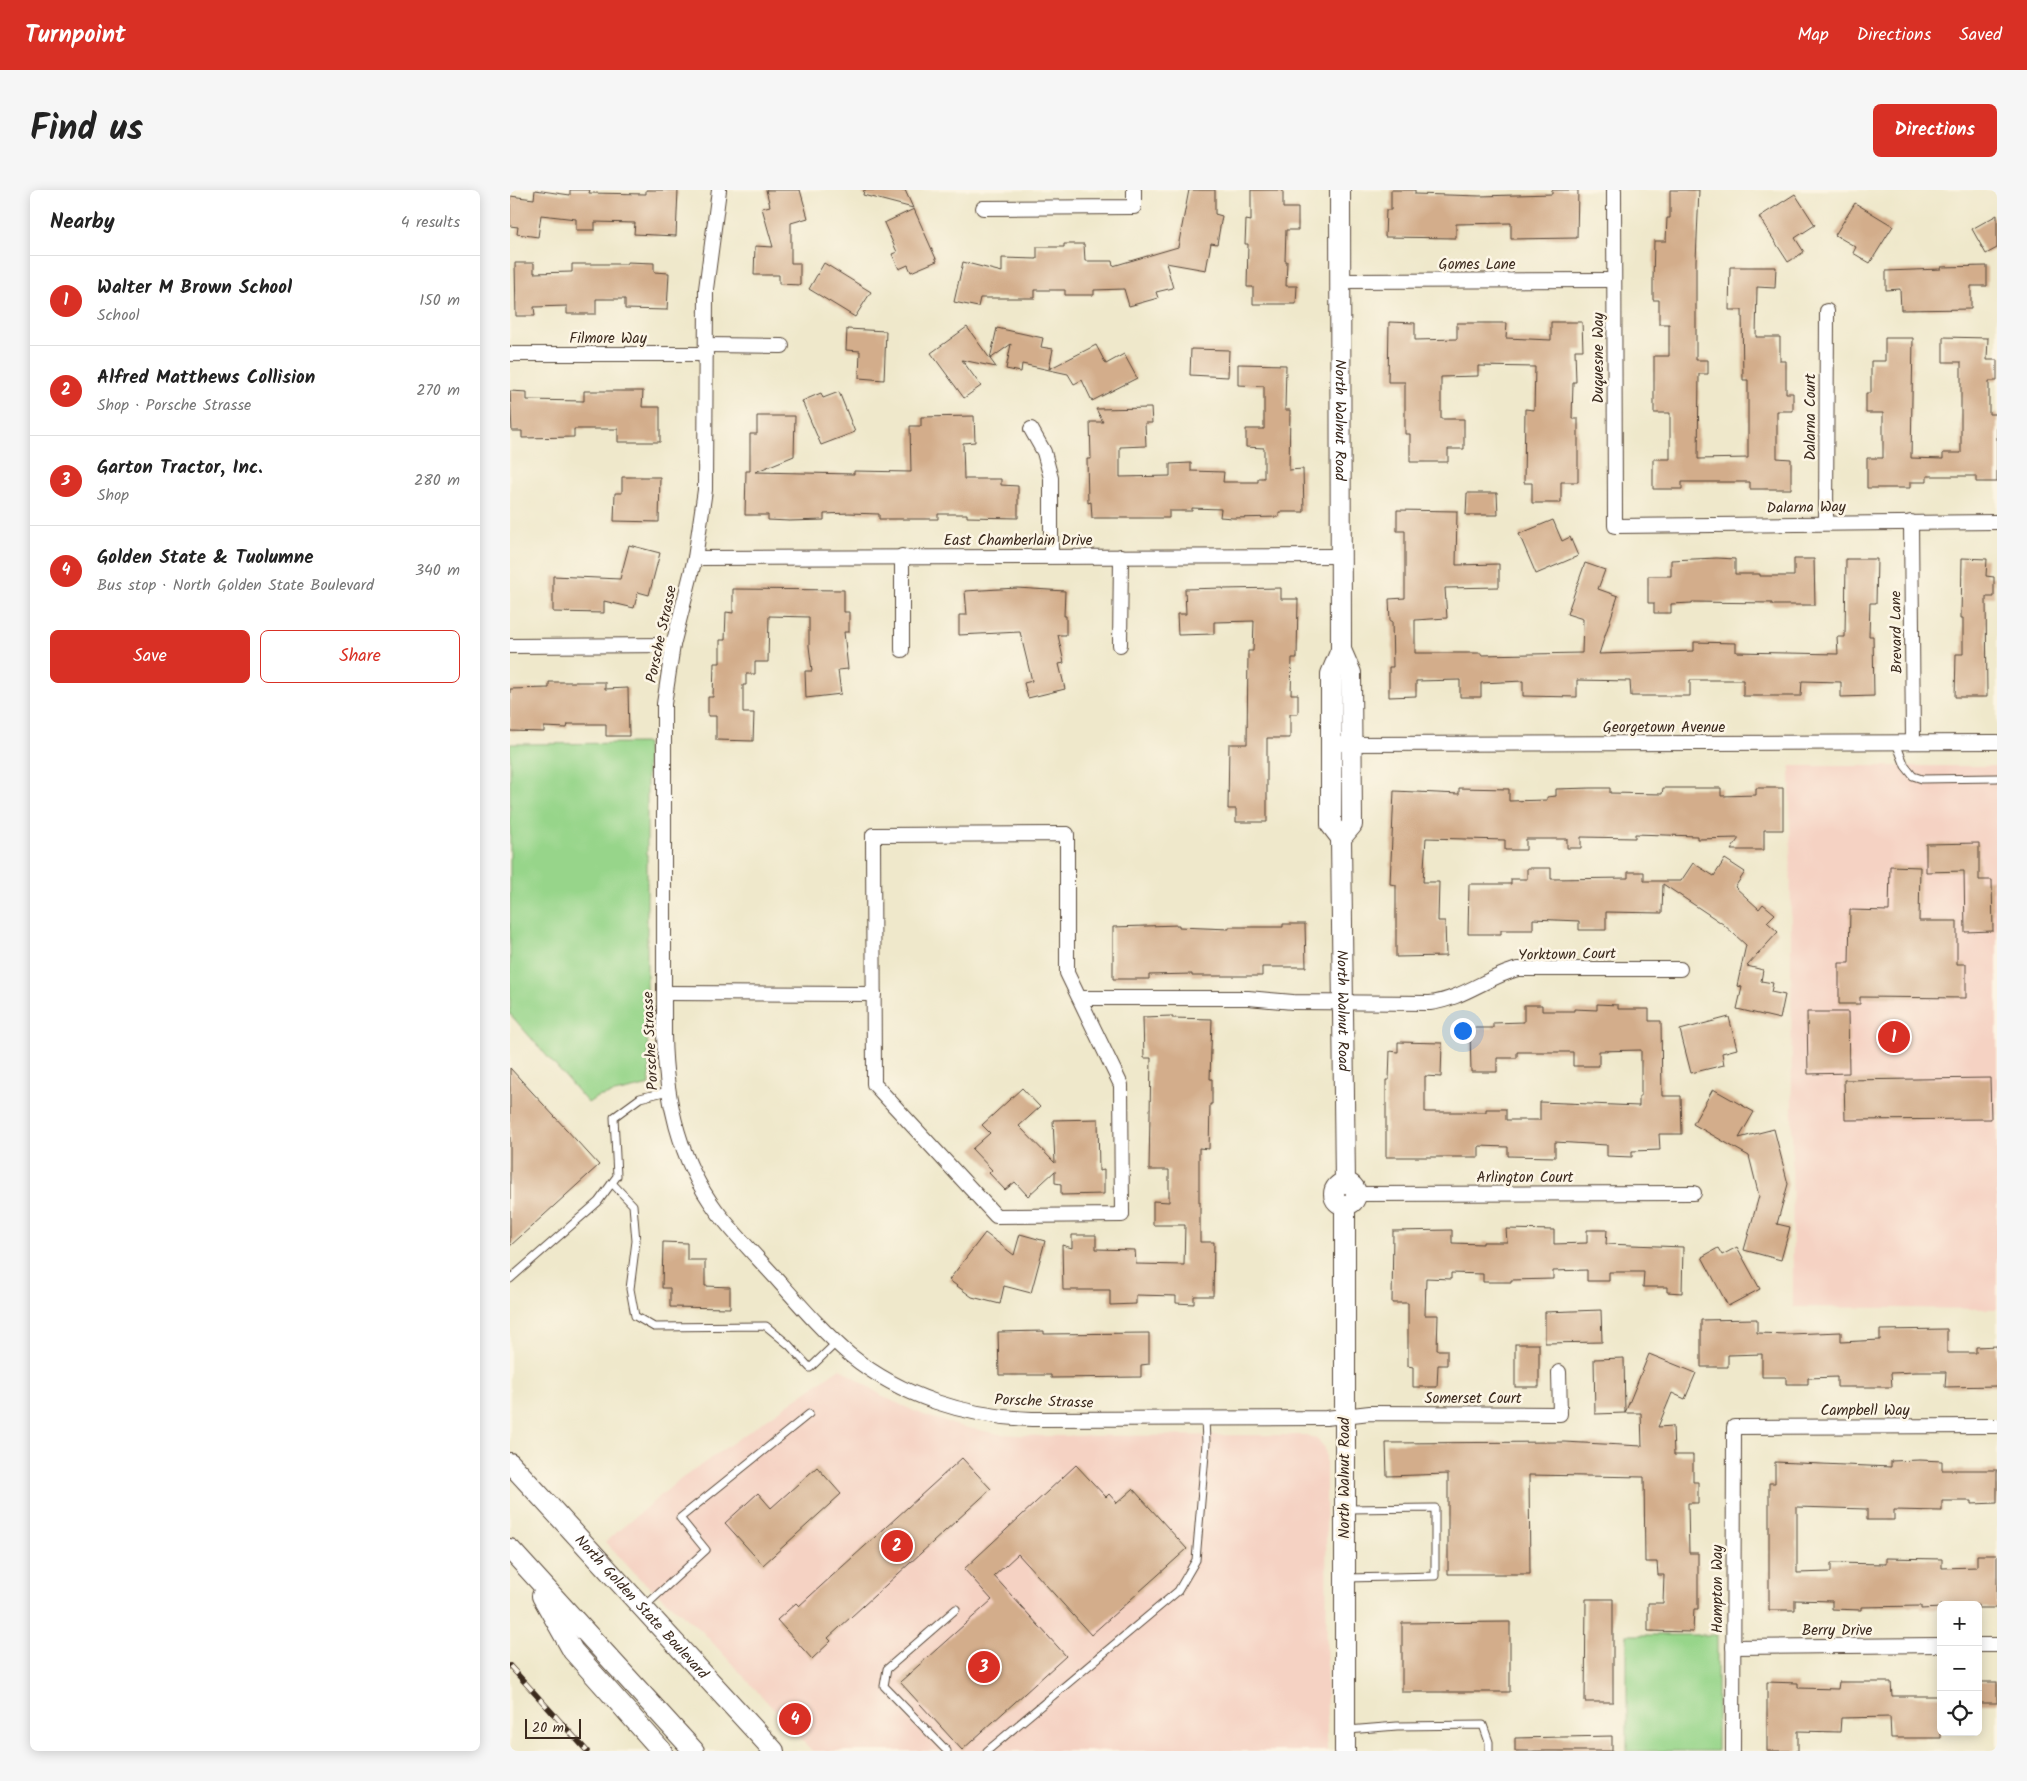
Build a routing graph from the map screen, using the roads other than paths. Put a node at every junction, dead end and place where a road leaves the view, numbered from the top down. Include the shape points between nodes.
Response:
1 (719, 190) edge
2 (1134, 190) edge
3 (1340, 190) edge
4 (1614, 190) edge
5 (983, 208) dead end
6 (1614, 280) junction
7 (1341, 281) junction
8 (1827, 311) dead end
9 (782, 346) dead end
10 (706, 349) junction
11 (510, 354) edge
12 (1031, 429) dead end
13 (1911, 522) junction
14 (1997, 522) edge
15 (1826, 523) junction
16 (1616, 526) joint
17 (902, 556) junction
18 (1051, 556) junction
19 (1121, 556) junction
20 (1341, 556) junction
21 (696, 558) junction
22 (673, 645) junction
23 (1120, 645) dead end
24 (510, 646) edge
25 (902, 650) dead end
26 (1341, 650) junction
27 (1896, 742) junction
28 (1913, 742) junction
29 (1997, 742) edge
30 (1332, 744) junction
31 (1352, 744) junction
32 (1997, 778) edge
33 (1341, 838) junction
34 (1680, 969) dead end
35 (664, 993) junction
36 (874, 994) junction
37 (1080, 998) junction
38 (1342, 1003) junction
39 (668, 1091) junction
40 (612, 1183) junction
41 (1694, 1193) dead end
42 (1349, 1194) junction
43 (510, 1279) edge
44 (836, 1343) junction
45 (1559, 1372) dead end
46 (809, 1414) dead end
47 (1344, 1416) junction
48 (1205, 1418) junction
49 (1997, 1426) edge
50 (1734, 1427) joint
51 (510, 1463) edge
52 (1344, 1509) junction
53 (510, 1549) edge
54 (525, 1566) junction
55 (1345, 1578) junction
56 (643, 1607) junction
57 (956, 1609) dead end
58 (1982, 1645) edge
59 (1997, 1645) edge
60 (1937, 1646) edge
61 (1733, 1647) junction
62 (1345, 1730) junction
63 (662, 1751) edge
64 (694, 1751) edge
65 (774, 1751) edge
66 (947, 1751) edge
67 (987, 1751) edge
68 (1345, 1751) edge
69 (1489, 1751) edge
70 (1733, 1751) edge

1 - 10 street, Porsche Strasse via 706,289
2 - 5 street via 1134,207
3 - 7 street, North Walnut Road
4 - 6 street, Duquesne Way
6 - 7 street, Gomes Lane
6 - 16 street, Duquesne Way
7 - 20 street, North Walnut Road
8 - 15 street, Dalarna Court
9 - 10 street, Filmore Way
10 - 11 street, Filmore Way
10 - 21 street, Porsche Strasse via 705,490
12 - 18 street via 1044,452 1051,478
13 - 14 street, Dalarna Way
13 - 15 street, Dalarna Way
13 - 28 street, Brevard Lane
15 - 16 street, Dalarna Way
17 - 18 street, East Chamberlain Drive
17 - 21 street, East Chamberlain Drive
17 - 25 street
18 - 19 street, East Chamberlain Drive
19 - 20 street, East Chamberlain Drive
19 - 23 street
20 - 26 street, North Walnut Road
21 - 22 street, Porsche Strasse
22 - 24 street
22 - 35 street, Porsche Strasse via 664,713
26 - 30 street, North Walnut Road via 1332,674
26 - 31 street, North Walnut Road via 1351,673
27 - 28 street, Georgetown Avenue
27 - 31 street, Georgetown Avenue
27 - 32 lane via 1905,766 1913,776
28 - 29 street, Georgetown Avenue
30 - 31 street, Georgetown Avenue
30 - 33 street, North Walnut Road via 1332,825
31 - 33 street, North Walnut Road via 1352,825
33 - 38 street, North Walnut Road
34 - 38 street, Yorktown Court via 1528,968 1499,975 1441,1002
35 - 36 street
35 - 39 street, Porsche Strasse
36 - 37 street via 874,835 1067,834 1067,973
36 - 37 street via 874,1084 996,1216 1122,1216 1121,1085
37 - 38 street, Yorktown Court via 1248,998
38 - 42 street, North Walnut Road
39 - 40 lane via 640,1098 614,1117 617,1176
39 - 44 street, Porsche Strasse via 690,1163 716,1209
40 - 43 lane via 598,1202
40 - 44 lane via 633,1205 636,1241 630,1289 635,1316 654,1326 766,1326 810,1368
41 - 42 street, Arlington Court
42 - 47 street, North Walnut Road
44 - 48 street, Porsche Strasse via 899,1387 976,1413 1032,1419
45 - 47 street, Somerset Court via 1560,1414 1370,1413
46 - 56 lane via 680,1518 706,1550
47 - 48 street, Porsche Strasse
47 - 52 street, North Walnut Road
48 - 67 lane via 1206,1443 1196,1560 1178,1591
49 - 50 street, Campbell Way
50 - 61 street, Hampton Way
51 - 56 street, North Golden State Boulevard
52 - 55 street, North Walnut Road
52 - 55 lane via 1435,1508 1435,1576
53 - 54 street
54 - 63 street via 573,1652
54 - 64 street
55 - 62 street, North Walnut Road
56 - 65 street, North Golden State Boulevard
57 - 66 lane via 887,1669 884,1686
58 - 59 street
60 - 61 street, Berry Drive
61 - 70 street, Hampton Way
62 - 68 street, North Walnut Road
62 - 69 lane via 1484,1725

